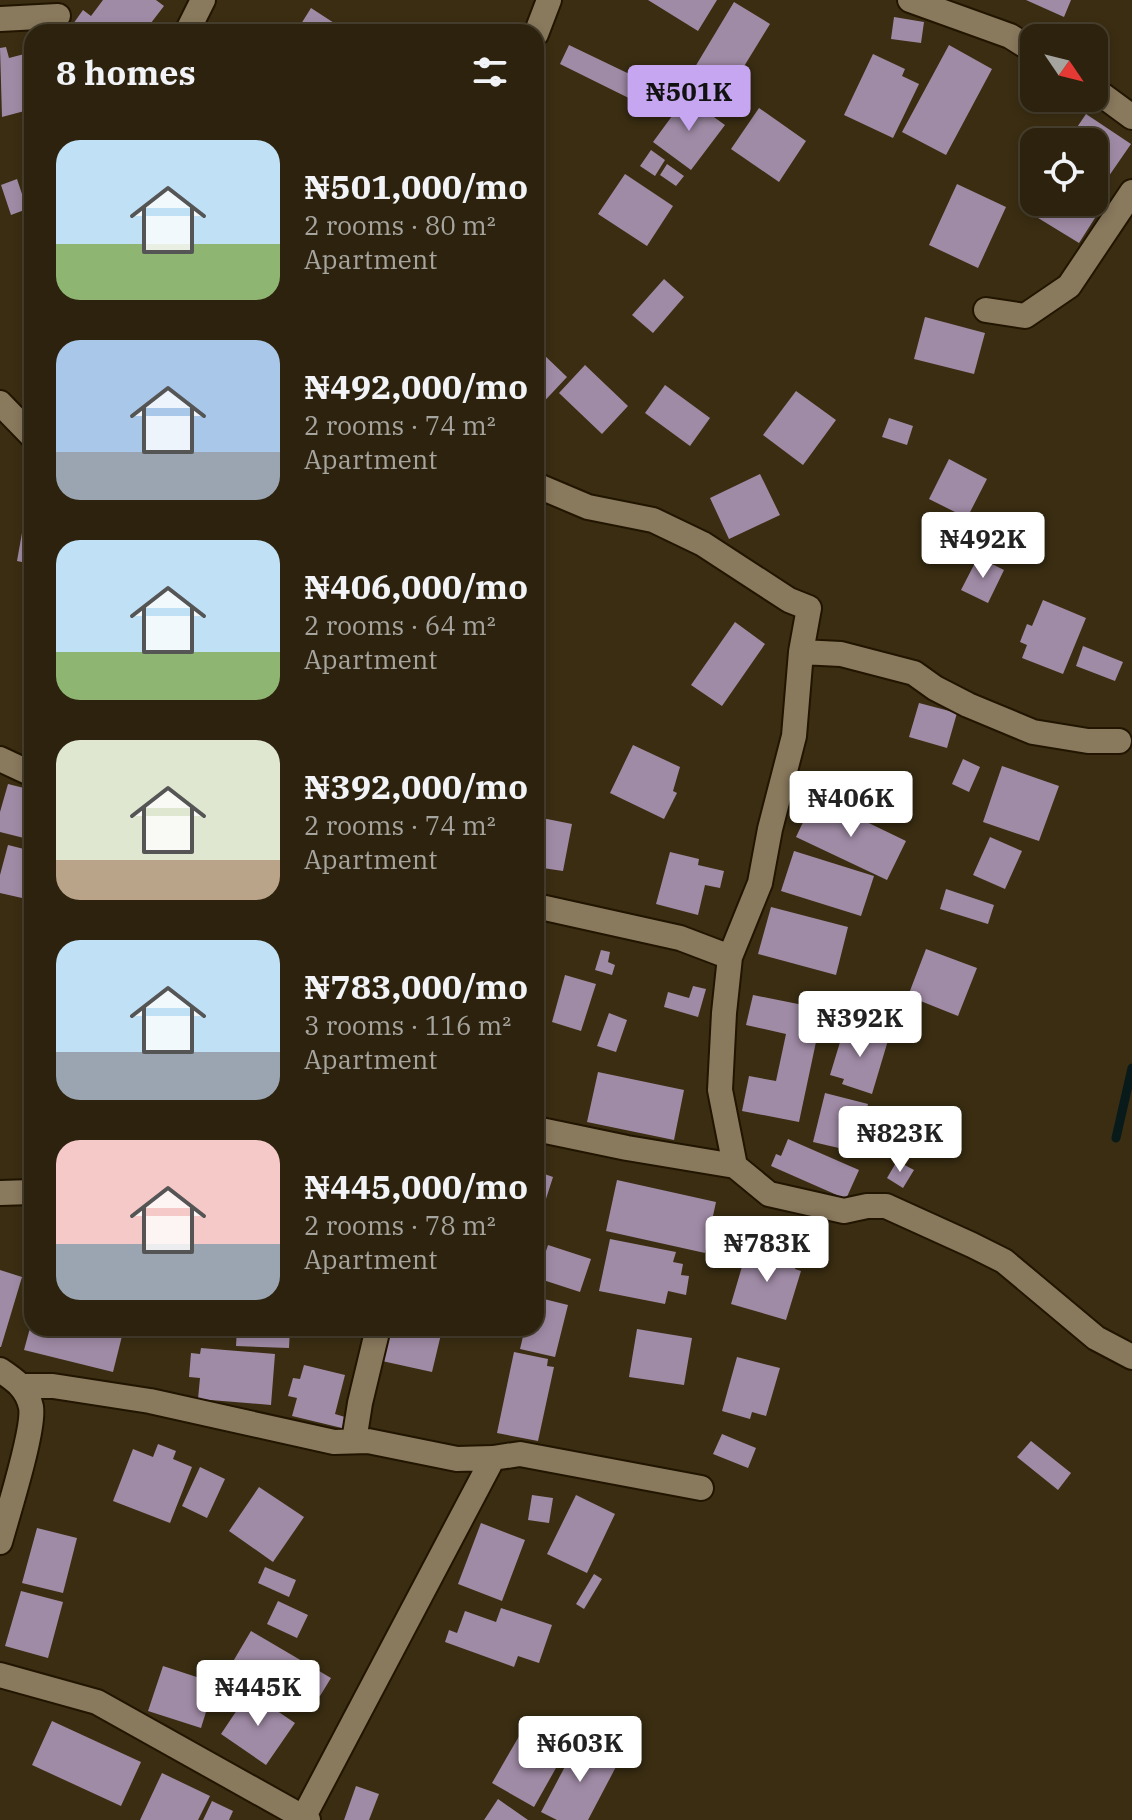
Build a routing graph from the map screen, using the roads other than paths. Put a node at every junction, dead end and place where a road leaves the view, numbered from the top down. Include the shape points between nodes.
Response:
1 (203, 0) edge
2 (549, 0) edge
3 (910, 0) edge
4 (58, 16) edge
5 (0, 19) edge
6 (191, 24) edge
7 (540, 24) edge
8 (1020, 42) edge
9 (1108, 99) edge
10 (1132, 117) edge
11 (1132, 192) edge
12 (986, 310) dead end
13 (0, 403) edge
14 (24, 428) edge
15 (544, 488) edge
16 (801, 652) junction
17 (1119, 741) dead end
18 (0, 759) edge
19 (24, 770) edge
20 (544, 908) edge
21 (730, 957) junction
22 (544, 1131) edge
23 (735, 1166) junction
24 (24, 1192) edge
25 (0, 1193) edge
26 (376, 1336) edge
27 (1132, 1357) edge
28 (0, 1370) edge
29 (23, 1386) junction
30 (354, 1441) junction
31 (493, 1458) junction
32 (701, 1488) dead end
33 (0, 1542) edge
34 (0, 1675) edge
35 (304, 1819) edge

1 - 6 street
2 - 7 street
3 - 8 street
4 - 5 street
9 - 10 street
11 - 12 street via 1069,286 1025,316
13 - 14 street
15 - 16 street via 588,507 653,520 809,608
16 - 17 street via 841,654 914,673 946,694 1033,732
16 - 21 street via 794,736 760,883
18 - 19 street
20 - 21 street via 680,938
21 - 23 street via 720,1090
22 - 23 street
23 - 27 street via 769,1194 844,1211 886,1206 972,1245 1004,1261 1096,1338
24 - 25 street
26 - 30 street
28 - 29 street
29 - 30 street via 150,1401 334,1442
29 - 33 street via 32,1409
30 - 31 street via 457,1459
31 - 32 street via 520,1454
31 - 35 street
34 - 35 street via 97,1702

